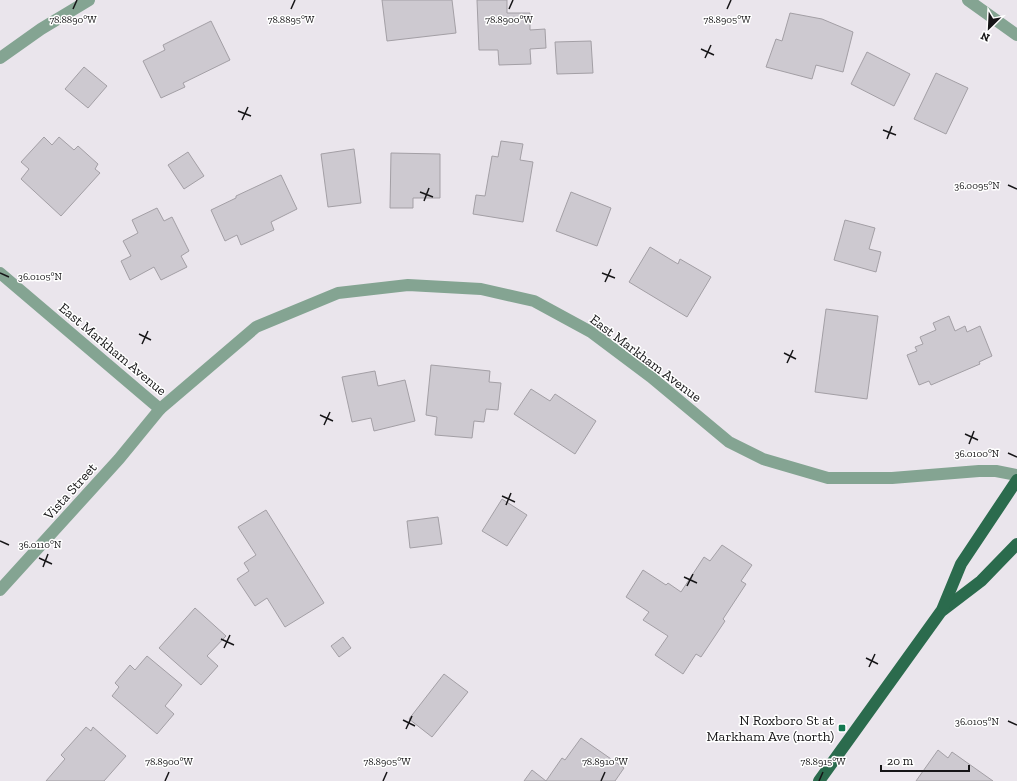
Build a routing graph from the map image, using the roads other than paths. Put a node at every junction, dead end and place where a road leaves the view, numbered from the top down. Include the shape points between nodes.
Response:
1 (89, 0) edge
2 (968, 0) edge
3 (1017, 34) edge
4 (0, 58) edge
5 (0, 273) edge
6 (160, 409) junction
7 (1017, 475) edge
8 (1017, 480) edge
9 (1017, 544) edge
10 (0, 590) edge
11 (942, 610) junction
12 (819, 781) edge

1 - 4 street
2 - 3 street
5 - 6 street, East Markham Avenue
6 - 7 street, East Markham Avenue via 256,327 338,293 408,285 481,288 534,301 591,332 651,377 729,442 762,459 828,478 892,478 979,471
6 - 10 street, Vista Street via 119,459
8 - 11 main road via 961,564
9 - 11 main road via 980,580
11 - 12 main road

